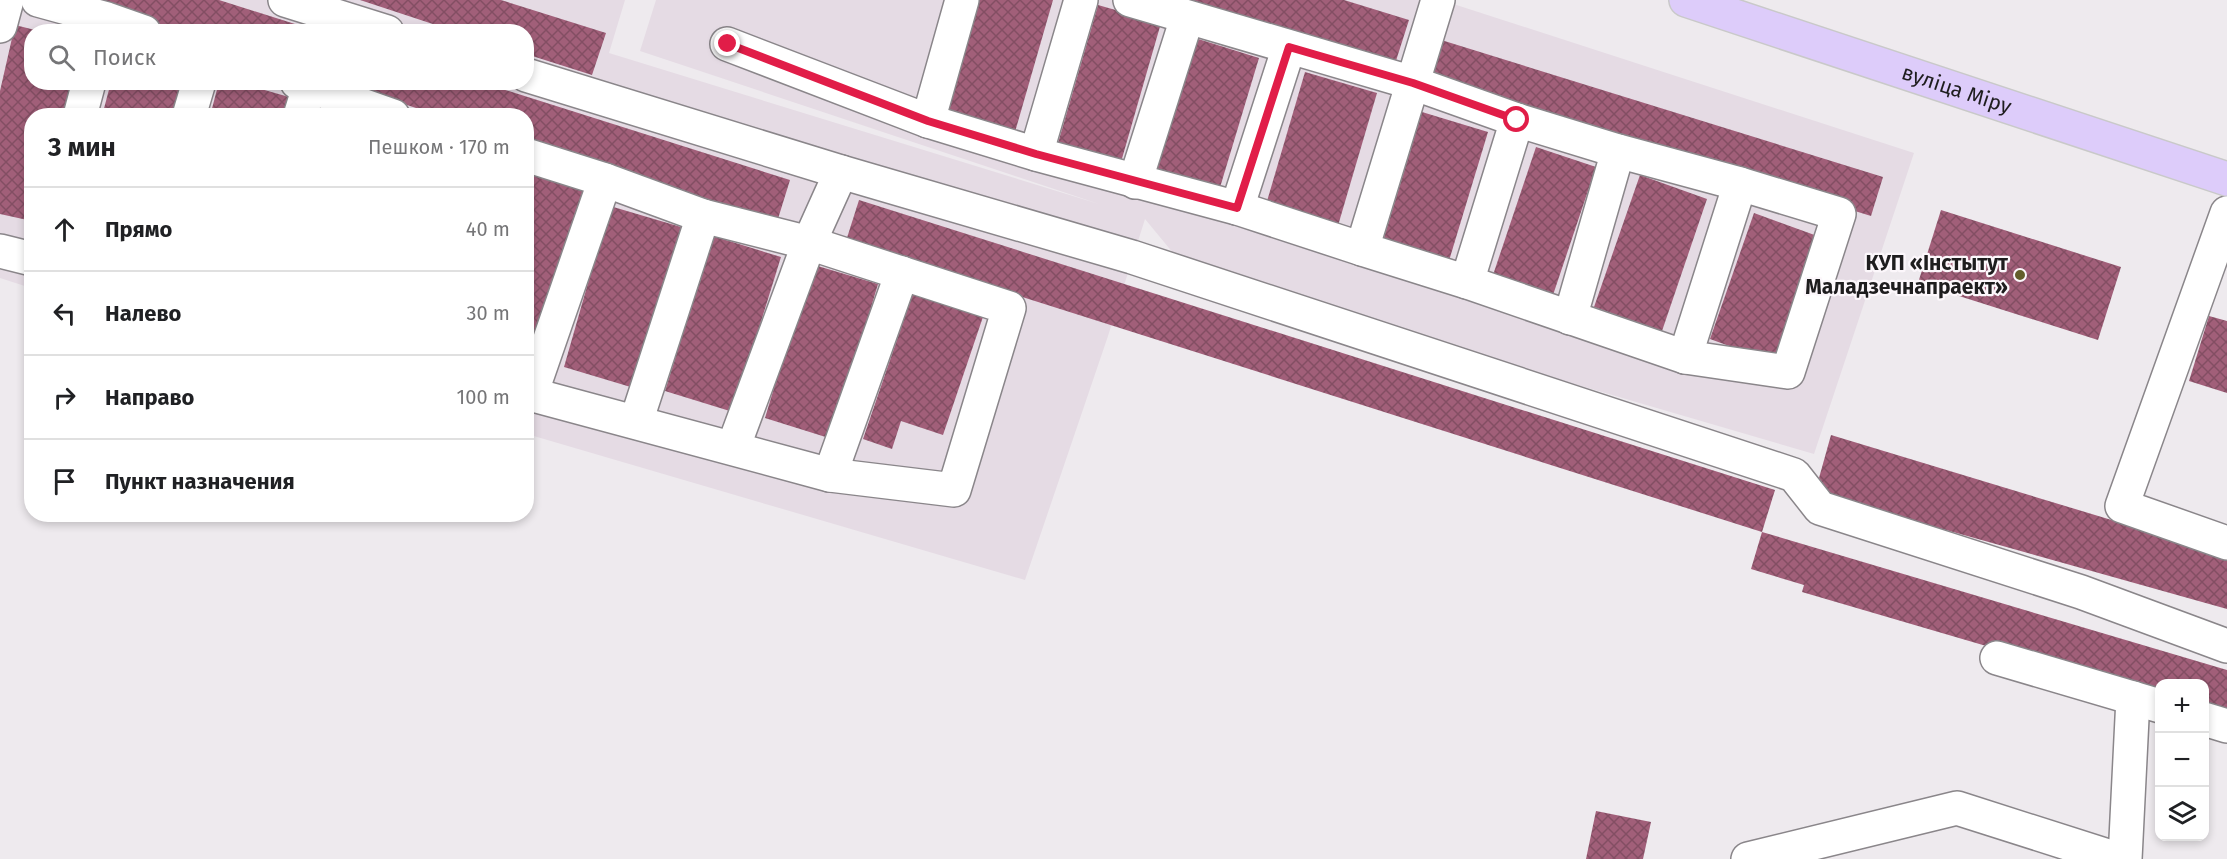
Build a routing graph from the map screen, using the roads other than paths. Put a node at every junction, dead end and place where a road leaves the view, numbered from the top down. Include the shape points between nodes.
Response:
1 (7, 0) edge
2 (38, 0) edge
3 (285, 0) edge
4 (962, 0) edge
5 (1081, 0) edge
6 (1130, 0) edge
7 (1438, 0) edge
8 (1686, 0) edge
9 (1187, 18) junction
10 (102, 24) edge
11 (362, 24) edge
12 (0, 26) edge
13 (728, 44) dead end
14 (1289, 47) junction
15 (534, 77) edge
16 (1413, 83) junction
17 (87, 90) edge
18 (197, 90) edge
19 (302, 95) edge
20 (82, 108) edge
21 (191, 108) edge
22 (358, 108) edge
23 (1517, 120) junction
24 (928, 121) junction
25 (1618, 151) junction
26 (1036, 154) junction
27 (534, 158) edge
28 (841, 172) junction
29 (2227, 179) edge
30 (605, 180) junction
31 (1135, 182) junction
32 (1740, 184) junction
33 (1237, 208) junction
34 (2227, 213) edge
35 (703, 216) junction
36 (809, 243) junction
37 (1362, 249) junction
38 (0, 251) edge
39 (24, 258) edge
40 (902, 273) junction
41 (1467, 282) junction
42 (1570, 318) junction
43 (1685, 357) junction
44 (534, 379) edge
45 (534, 394) edge
46 (636, 422) junction
47 (732, 448) junction
48 (830, 475) junction
49 (2227, 543) edge
50 (2227, 646) edge
51 (1997, 658) dead end
52 (2146, 702) edge
53 (2209, 720) edge
54 (2227, 726) edge
55 (1748, 859) edge
56 (2116, 859) edge
57 (2125, 859) edge

1 - 12 lane
2 - 10 lane
3 - 11 lane
4 - 24 lane
5 - 26 lane
6 - 9 lane
7 - 16 lane
8 - 29 main road, вуліца Міру
9 - 14 lane
9 - 31 lane
13 - 24 lane
14 - 16 lane
14 - 33 lane
15 - 28 lane
16 - 23 lane
16 - 37 lane
17 - 20 lane
18 - 21 lane
19 - 22 lane
23 - 25 lane
23 - 41 lane
24 - 26 lane
25 - 32 lane
25 - 42 lane
26 - 31 lane
27 - 30 lane
28 - 36 lane
28 - 50 lane via 1132,257 1794,475 1821,508 2081,592
30 - 35 lane
30 - 44 lane
31 - 33 lane
32 - 43 lane
32 - 43 lane via 1839,214 1788,372
33 - 37 lane
34 - 49 lane via 2122,506
35 - 36 lane
35 - 46 lane
36 - 40 lane
36 - 47 lane
37 - 41 lane
38 - 39 lane
40 - 48 lane
40 - 48 lane via 1009,308 954,490
41 - 42 lane
42 - 43 lane
45 - 46 lane
46 - 47 lane
47 - 48 lane
51 - 52 lane
52 - 57 lane
53 - 54 lane
55 - 56 lane via 1957,808

